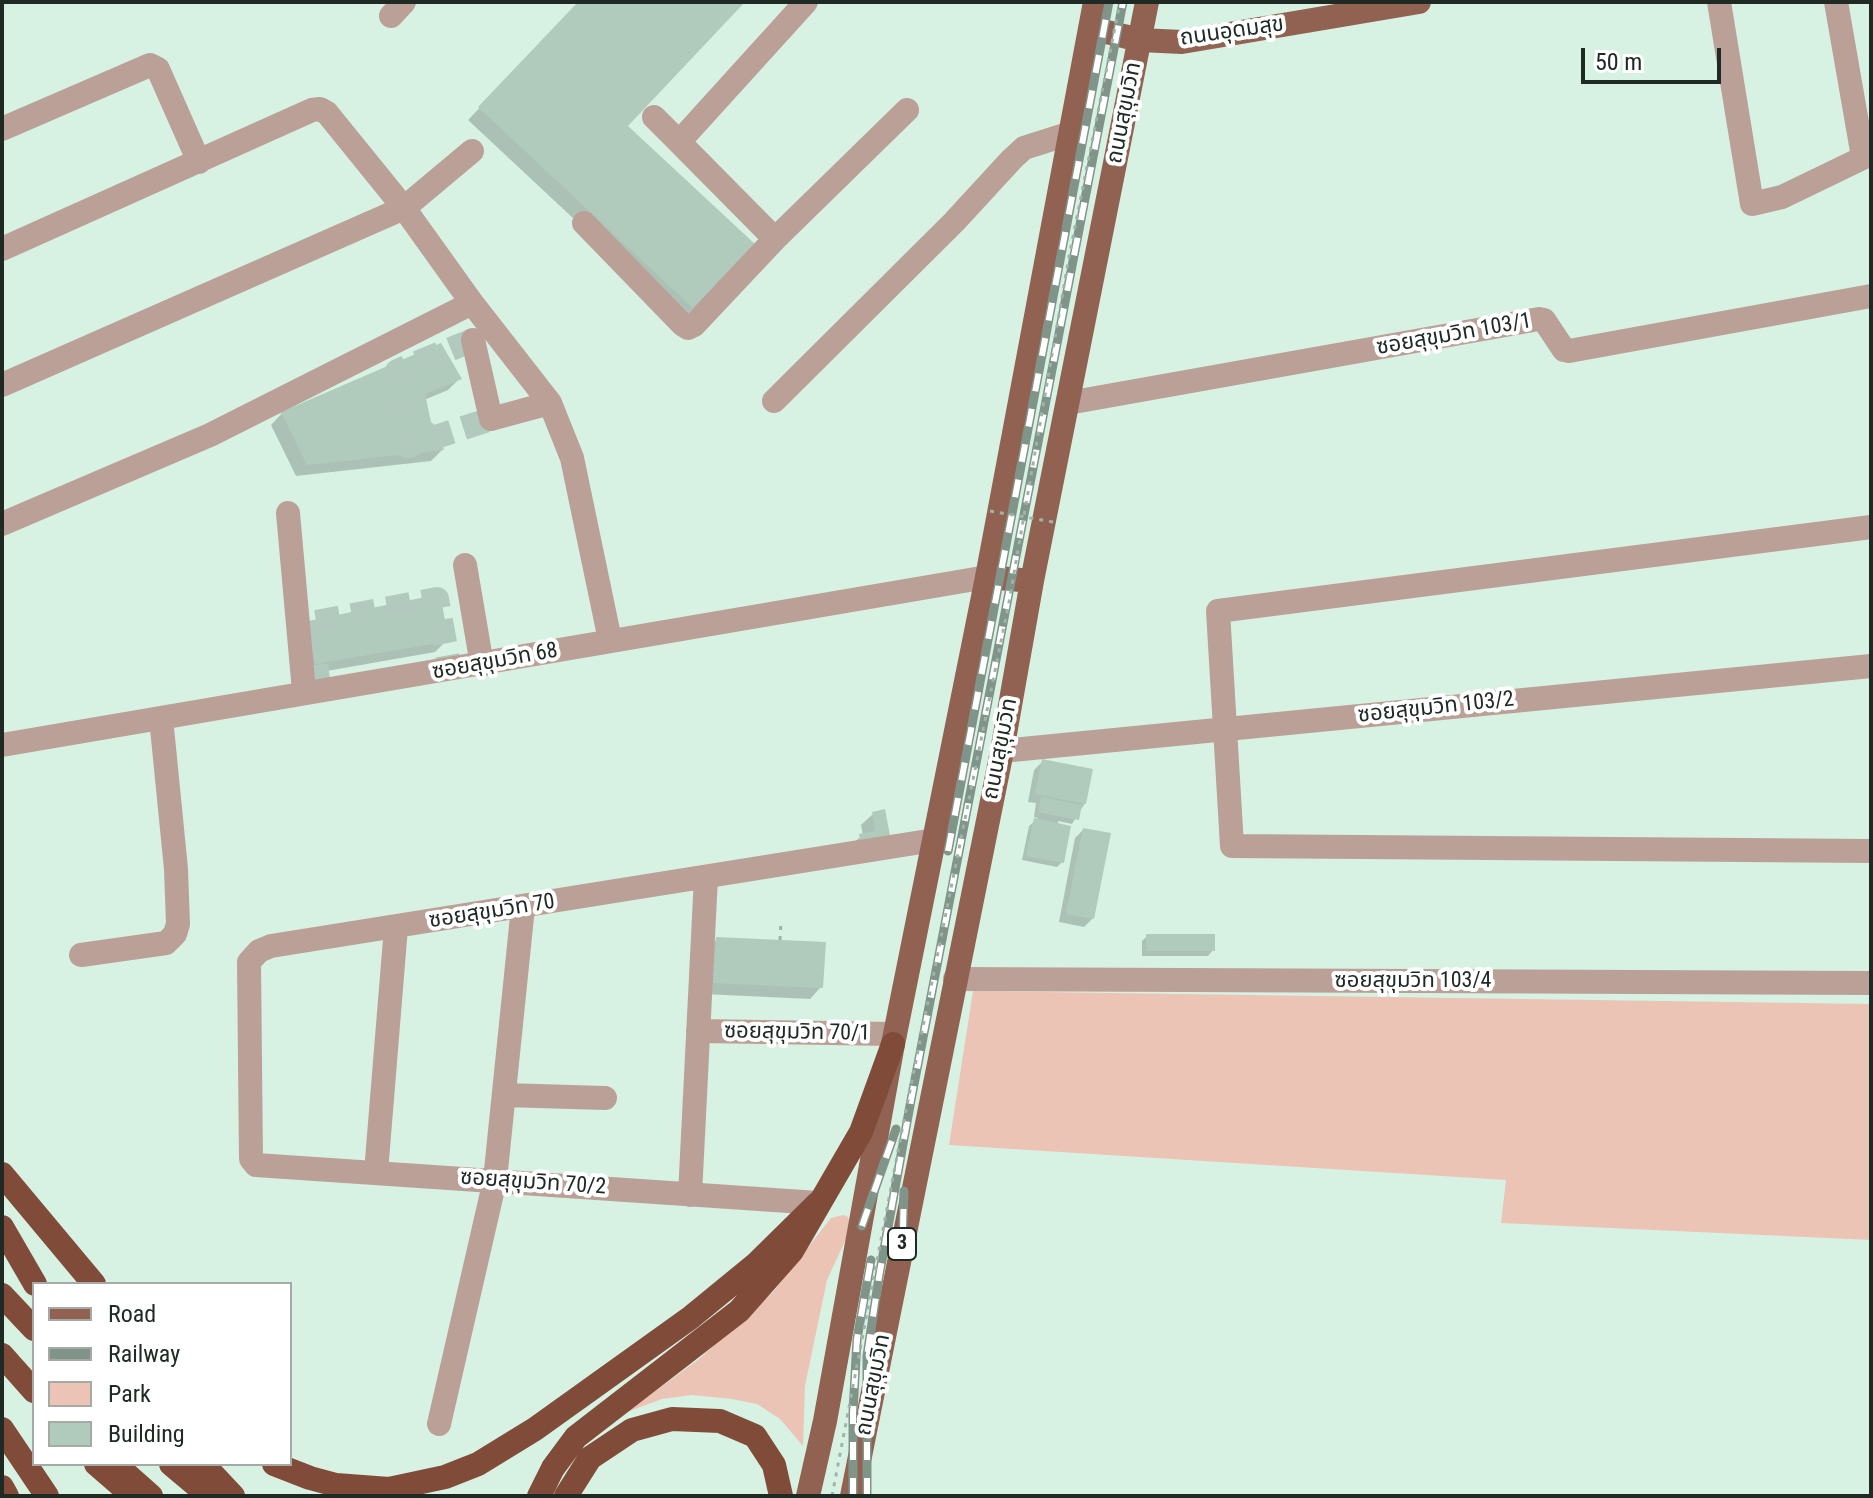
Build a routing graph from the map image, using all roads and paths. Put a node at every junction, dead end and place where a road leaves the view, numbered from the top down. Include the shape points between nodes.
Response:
1 (806, 2) edge
2 (1095, 2) edge
3 (1120, 2) edge
4 (1147, 2) edge
5 (1419, 2) edge
6 (1719, 2) edge
7 (1836, 2) edge
8 (1090, 28) junction
9 (1140, 40) junction
10 (907, 110) dead end
11 (654, 117) dead end
12 (2, 129) edge
13 (1071, 133) junction
14 (679, 142) junction
15 (472, 151) dead end
16 (1867, 155) edge
17 (199, 162) junction
18 (404, 208) junction
19 (584, 223) dead end
20 (775, 239) junction
21 (2, 249) edge
22 (1871, 296) edge
23 (472, 303) junction
24 (473, 340) dead end
25 (2, 385) edge
26 (774, 401) dead end
27 (550, 403) junction
28 (1068, 403) junction
29 (990, 511) dead end
30 (288, 513) dead end
31 (1024, 517) junction
32 (1059, 523) dead end
33 (2, 524) edge
34 (1871, 527) edge
35 (465, 565) dead end
36 (987, 577) junction
37 (1032, 581) junction
38 (610, 640) junction
39 (482, 665) junction
40 (1871, 666) edge
41 (304, 691) junction
42 (161, 718) junction
43 (1226, 729) junction
44 (2, 745) edge
45 (1002, 751) junction
46 (934, 840) junction
47 (1871, 851) edge
48 (706, 877) junction
49 (523, 907) junction
50 (781, 920) dead end
51 (396, 927) junction
52 (780, 940) dead end
53 (81, 955) dead end
54 (955, 979) junction
55 (1871, 983) edge
56 (698, 1031) junction
57 (894, 1039) junction
58 (504, 1095) junction
59 (605, 1098) dead end
60 (251, 1159) joint
61 (376, 1172) junction
62 (2, 1174) edge
63 (495, 1180) junction
64 (690, 1195) junction
65 (818, 1203) junction
66 (2, 1227) edge
67 (2, 1255) edge
68 (33, 1282) edge
69 (92, 1282) edge
70 (32, 1283) edge
71 (2, 1295) edge
72 (32, 1327) edge
73 (2, 1355) edge
74 (2, 1369) edge
75 (32, 1389) edge
76 (32, 1400) edge
77 (439, 1424) dead end
78 (2, 1429) edge
79 (98, 1466) edge
80 (117, 1466) edge
81 (123, 1466) edge
82 (173, 1466) edge
83 (205, 1466) edge
84 (279, 1466) edge
85 (2, 1487) edge
86 (857, 1489) edge
87 (7, 1496) edge
88 (47, 1496) edge
89 (134, 1496) edge
90 (151, 1496) edge
91 (209, 1496) edge
92 (233, 1496) edge
93 (539, 1496) edge
94 (566, 1496) edge
95 (781, 1496) edge
96 (808, 1496) edge
97 (832, 1496) edge

1 - 14 street
2 - 8 main road, ถนนสุขุมวิท
3 - 31 path, bridge
4 - 9 main road, ถนนสุขุมวิท
5 - 9 main road, ถนนอุดมสุข via 1182,42
6 - 16 street via 1752,204 1782,197
7 - 16 street
8 - 9 main road, ถนนอุดมสุข
8 - 13 main road, ถนนสุขุมวิท
9 - 28 main road, ถนนสุขุมวิท
10 - 20 street
11 - 14 street
12 - 17 street via 150,65 158,69
13 - 26 street via 1024,148
13 - 36 main road, ถนนสุขุมวิท
14 - 20 street
15 - 18 street
17 - 18 street via 320,109
17 - 21 street
18 - 23 street
18 - 25 street
19 - 20 street via 688,328
22 - 28 street, ซอยสุขุมวิท 103/1 via 1569,351 1539,319
23 - 27 street
23 - 33 street via 210,435
24 - 27 street via 491,419
27 - 38 street via 572,458
28 - 37 main road, ถนนสุขุมวิท
29 - 31 path, bridge
30 - 41 street
31 - 32 path, bridge
31 - 97 path, bridge
34 - 43 street via 1218,611
35 - 39 street
36 - 37 main road
36 - 38 street, ซอยสุขุมวิท 68
36 - 46 main road, ถนนสุขุมวิท
37 - 45 main road, ถนนสุขุมวิท
38 - 39 street, ซอยสุขุมวิท 68
39 - 41 street, ซอยสุขุมวิท 68
40 - 43 street, ซอยสุขุมวิท 103/2
41 - 42 street, ซอยสุขุมวิท 68
42 - 44 street, ซอยสุขุมวิท 68
42 - 53 street via 176,869 175,934 166,943
43 - 45 street, ซอยสุขุมวิท 103/2
43 - 47 street via 1232,846
45 - 54 main road, ถนนสุขุมวิท
46 - 48 street, ซอยสุขุมวิท 70
46 - 57 main road, ถนนสุขุมวิท / 3
48 - 49 street, ซอยสุขุมวิท 70
48 - 56 street
49 - 51 street, ซอยสุขุมวิท 70
49 - 58 street
50 - 52 path
51 - 60 street, ซอยสุขุมวิท 70 via 271,946 249,962
51 - 61 street
54 - 55 street, ซอยสุขุมวิท 103/4
54 - 86 main road, ถนนสุขุมวิท / 3
56 - 57 street, ซอยสุขุมวิท 70/1
56 - 64 street
57 - 65 highway via 861,1132
57 - 96 main road, ถนนสุขุมวิท / 3
58 - 59 street
58 - 63 street
60 - 61 street, ซอยสุขุมวิท 70/2 via 256,1165
61 - 63 street, ซอยสุขุมวิท 70/2
62 - 69 highway
63 - 64 street, ซอยสุขุมวิท 70/2
63 - 77 street
64 - 65 street, ซอยสุขุมวิท 70/2
65 - 84 highway via 690,1318 478,1464 389,1489 336,1485
65 - 93 highway via 792,1251 739,1311 576,1437
66 - 68 highway
67 - 70 highway
71 - 72 highway
73 - 75 highway
74 - 76 highway
78 - 88 highway
79 - 89 highway
80 - 90 highway, bridge
81 - 89 highway, bridge
82 - 91 highway
83 - 92 highway
85 - 87 highway
94 - 95 highway via 590,1458 632,1430 672,1419 720,1421 755,1436 774,1465

